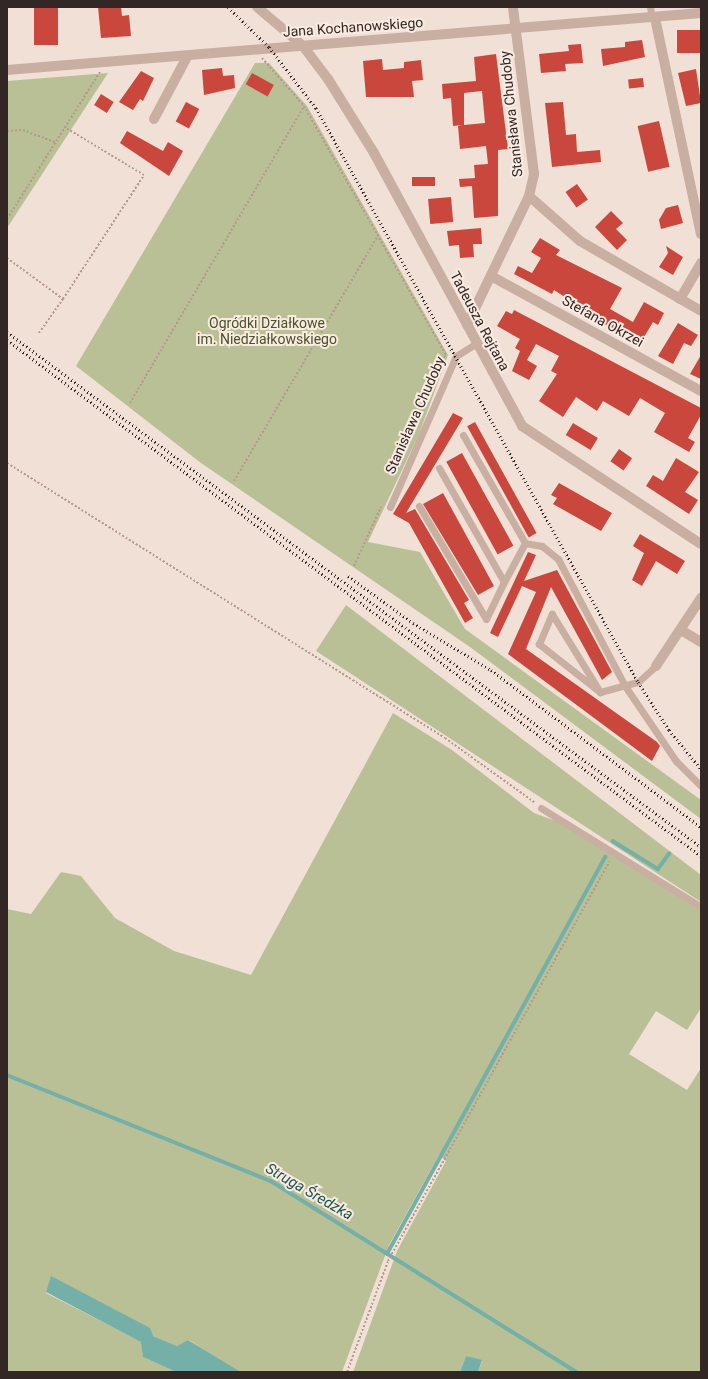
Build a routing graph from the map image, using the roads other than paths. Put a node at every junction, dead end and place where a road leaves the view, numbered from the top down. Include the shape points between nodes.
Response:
1 (257, 7) edge
2 (513, 7) edge
3 (650, 7) edge
4 (701, 13) edge
5 (654, 18) junction
6 (516, 29) junction
7 (303, 46) junction
8 (188, 55) junction
9 (7, 70) edge
10 (154, 119) dead end
11 (529, 196) junction
12 (701, 234) edge
13 (701, 263) edge
14 (491, 276) junction
15 (680, 299) junction
16 (701, 312) edge
17 (467, 325) junction
18 (477, 343) junction
19 (701, 391) edge
20 (463, 435) dead end
21 (439, 468) dead end
22 (418, 506) dead end
23 (390, 507) dead end
24 (525, 543) junction
25 (701, 544) edge
26 (504, 582) junction
27 (701, 598) edge
28 (680, 630) junction
29 (701, 642) edge
30 (656, 666) joint
31 (625, 686) junction
32 (600, 692) junction
33 (701, 786) edge
34 (541, 808) road end
35 (701, 907) edge

1 - 7 street, Tadeusza Rejtana
2 - 6 street, Stanisława Chudoby
3 - 5 lane
4 - 5 street, Jana Kochanowskiego
5 - 6 street, Jana Kochanowskiego
5 - 12 street
6 - 7 street, Jana Kochanowskiego
6 - 11 street, Stanisława Chudoby via 534,174
7 - 8 street, Jana Kochanowskiego via 259,47
7 - 17 street, Tadeusza Rejtana via 328,79 374,153
8 - 9 street, Jana Kochanowskiego
8 - 10 street
11 - 14 street, Stanisława Chudoby
11 - 15 street via 580,241
13 - 15 street
14 - 17 street, Stanisława Chudoby
14 - 19 street, Stefana Okrzei
15 - 16 street
17 - 18 street, Tadeusza Rejtana
18 - 23 lane, Stanisława Chudoby via 456,356
18 - 25 street, Tadeusza Rejtana via 522,426
20 - 24 lane
21 - 26 lane
22 - 26 lane via 486,619
24 - 26 lane
24 - 31 lane via 542,546 558,559
27 - 28 street
28 - 29 street
28 - 30 street
30 - 31 lane via 638,682
31 - 32 lane
31 - 33 lane via 676,761
32 - 32 lane via 592,679 552,614 539,644
34 - 35 lane

